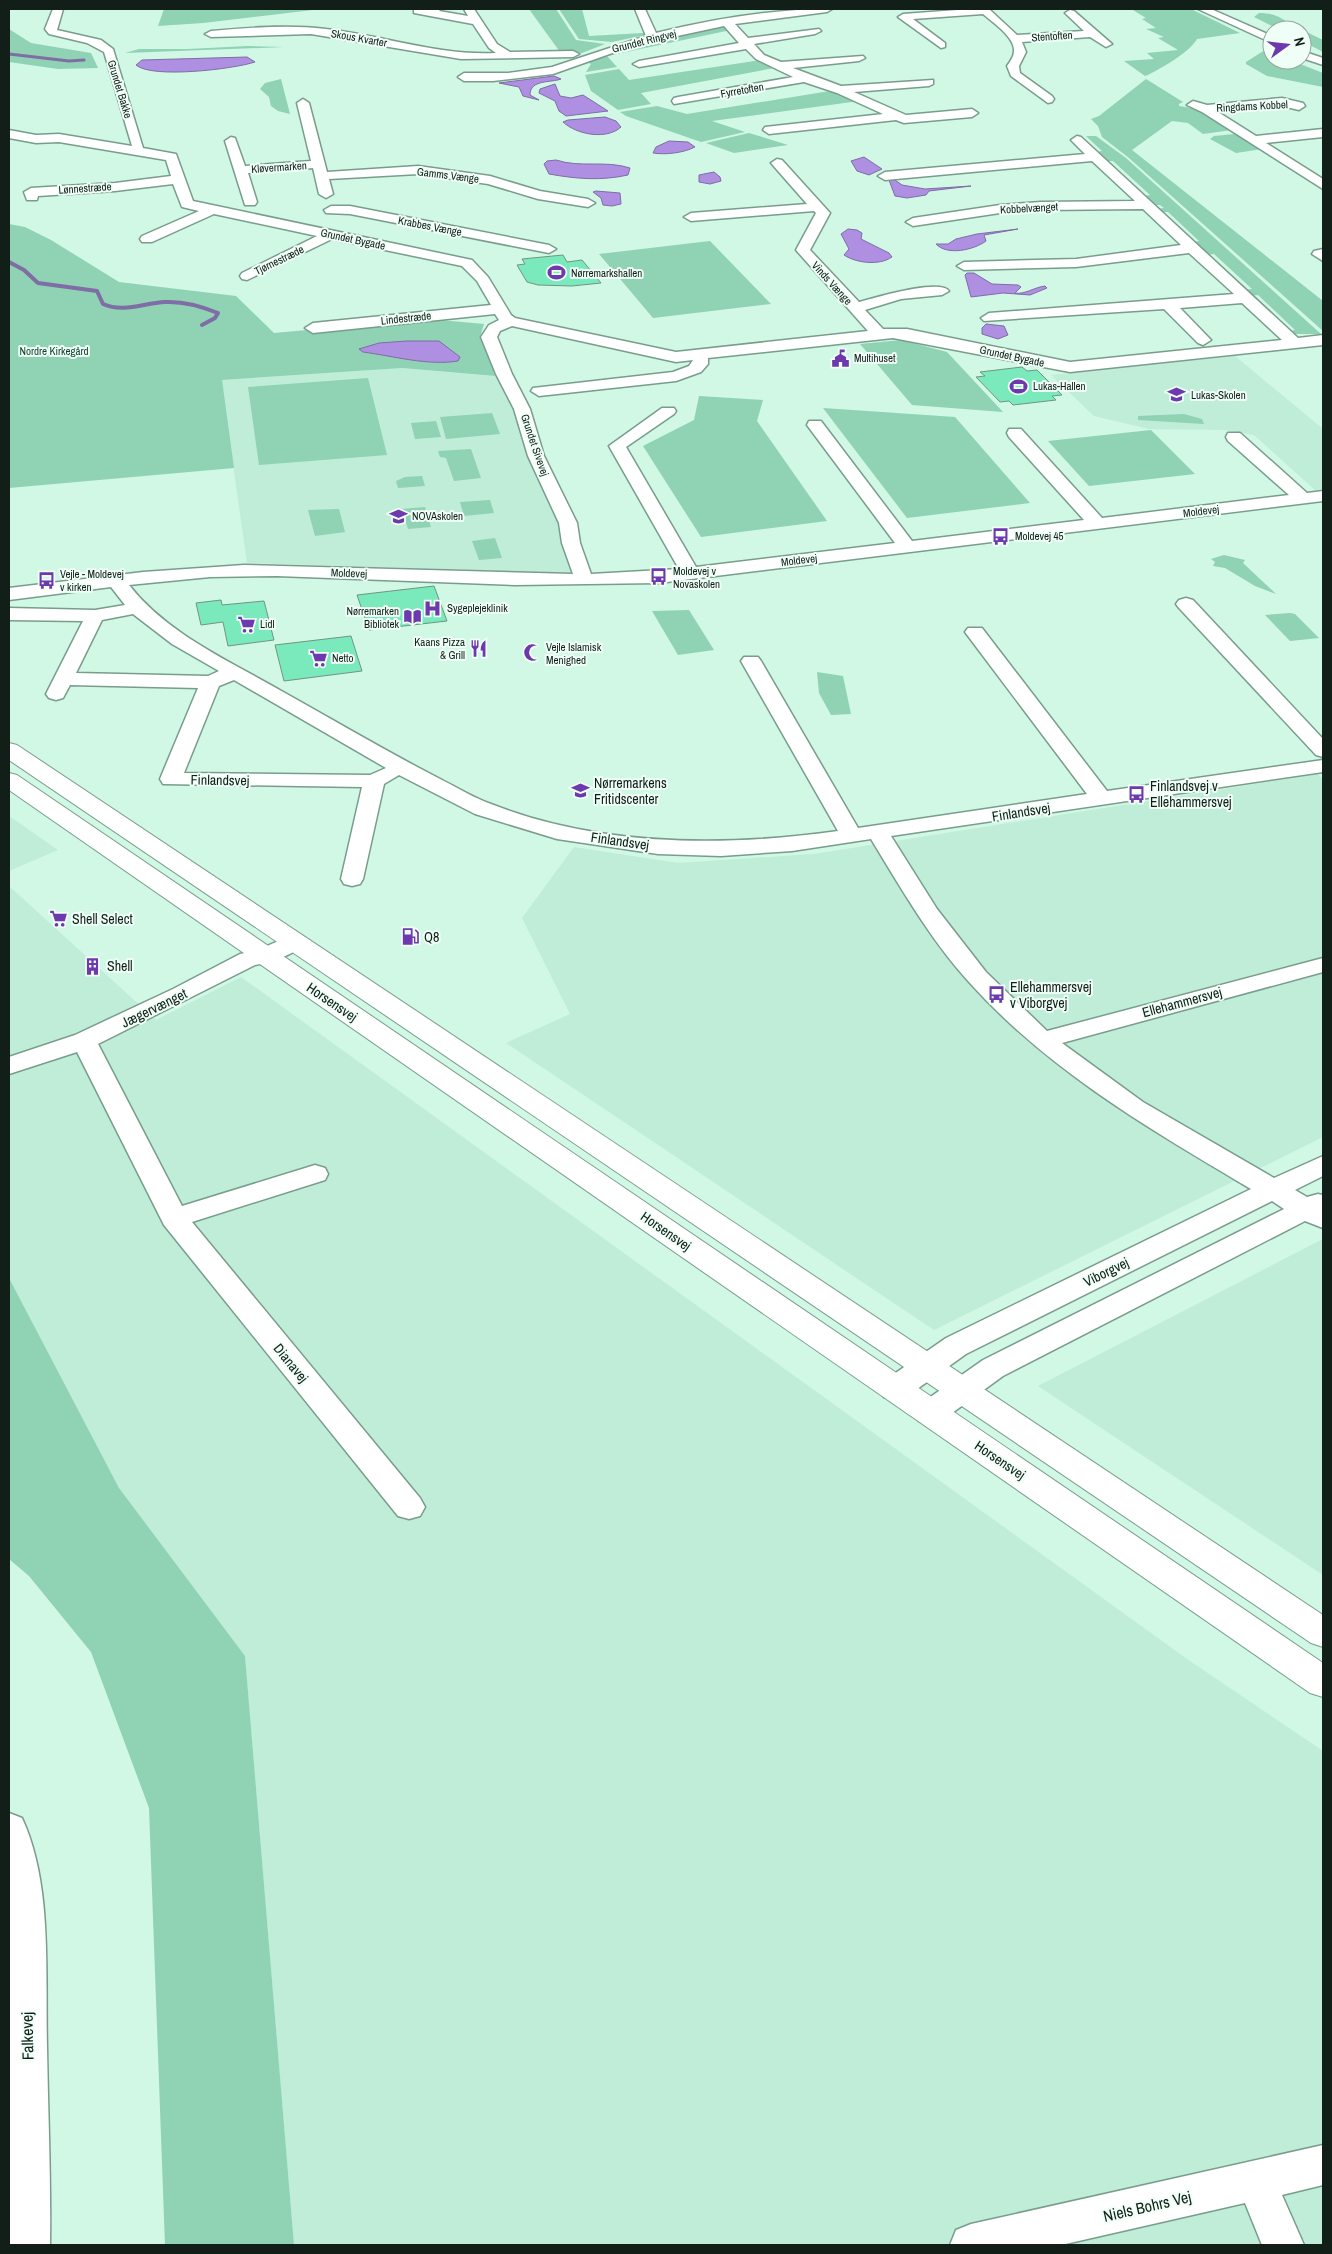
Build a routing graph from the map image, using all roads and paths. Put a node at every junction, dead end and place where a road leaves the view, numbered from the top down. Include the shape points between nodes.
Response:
1 (58, 9) edge
2 (436, 9) edge
3 (469, 9) edge
4 (640, 9) edge
5 (827, 9) edge
6 (1203, 9) edge
7 (792, 10) edge
8 (984, 10) edge
9 (1070, 13) dead end
10 (477, 21) junction
11 (726, 22) junction
12 (815, 31) dead end
13 (210, 34) dead end
14 (1090, 34) junction
15 (1262, 36) edge
16 (652, 38) junction
17 (1014, 39) junction
18 (746, 44) junction
19 (1106, 44) dead end
20 (941, 45) dead end
21 (507, 56) junction
22 (591, 56) junction
23 (859, 58) dead end
24 (639, 64) dead end
25 (778, 66) junction
26 (464, 77) dead end
27 (805, 78) junction
28 (930, 82) dead end
29 (841, 90) junction
30 (1048, 99) dead end
31 (678, 101) dead end
32 (304, 103) dead end
33 (1192, 105) dead end
34 (1299, 106) dead end
35 (1206, 109) junction
36 (972, 113) dead end
37 (898, 116) junction
38 (769, 130) dead end
39 (1323, 133) edge
40 (11, 139) edge
41 (1077, 140) dead end
42 (1254, 140) junction
43 (231, 141) dead end
44 (135, 150) junction
45 (1095, 157) junction
46 (777, 163) dead end
47 (318, 166) junction
48 (240, 170) junction
49 (885, 176) dead end
50 (1317, 176) edge
51 (178, 179) junction
52 (1323, 185) edge
53 (32, 197) dead end
54 (580, 199) dead end
55 (250, 202) dead end
56 (1147, 205) junction
57 (817, 207) junction
58 (211, 210) junction
59 (330, 210) junction
60 (691, 217) dead end
61 (192, 218) junction
62 (913, 222) dead end
63 (215, 224) dead end
64 (311, 238) junction
65 (147, 239) dead end
66 (1192, 248) junction
67 (549, 249) dead end
68 (1323, 253) edge
69 (1323, 257) edge
70 (964, 266) dead end
71 (247, 276) dead end
72 (942, 291) dead end
73 (1245, 298) junction
74 (1168, 304) junction
75 (855, 308) junction
76 (504, 315) junction
77 (989, 318) dead end
78 (313, 328) dead end
79 (880, 335) junction
80 (1204, 340) dead end
81 (1323, 340) edge
82 (1294, 343) junction
83 (701, 354) junction
84 (539, 391) dead end
85 (668, 411) dead end
86 (815, 425) dead end
87 (1015, 433) dead end
88 (1234, 437) dead end
89 (1323, 496) edge
90 (1304, 499) junction
91 (1098, 524) junction
92 (907, 547) junction
93 (691, 574) junction
94 (584, 580) junction
95 (117, 582) junction
96 (9, 594) edge
97 (1186, 604) dead end
98 (137, 608) junction
99 (9, 614) edge
100 (95, 616) junction
101 (974, 632) dead end
102 (751, 661) dead end
103 (236, 672) junction
104 (210, 682) junction
105 (9, 750) edge
106 (1323, 751) edge
107 (1323, 766) edge
108 (402, 768) junction
109 (9, 780) edge
110 (374, 781) junction
111 (1102, 799) junction
112 (878, 833) junction
113 (852, 836) junction
114 (144, 871) junction
115 (352, 879) dead end
116 (294, 941) junction
117 (265, 956) junction
118 (1323, 965) edge
119 (425, 1029) junction
120 (1042, 1040) junction
121 (84, 1041) junction
122 (9, 1066) edge
123 (1323, 1166) edge
124 (315, 1174) dead end
125 (1273, 1191) junction
126 (1317, 1210) edge
127 (174, 1218) junction
128 (909, 1378) junction
129 (959, 1390) junction
130 (930, 1413) junction
131 (409, 1507) dead end
132 (1323, 1632) edge
133 (1323, 1682) edge
134 (9, 1829) edge
135 (1323, 2165) edge
136 (1256, 2181) junction
137 (28, 2245) edge
138 (971, 2245) edge
139 (1283, 2245) edge

1 - 44 street, Grundet Bakke via 52,32 95,42 109,51 138,147
2 - 10 street via 418,11
3 - 10 street
4 - 16 street
5 - 7 street, Grundet Ringvej
6 - 15 street
7 - 11 street, Grundet Ringvej
8 - 17 street, Stentoften
8 - 20 street, Stentoften via 903,17
9 - 14 street, Stentoften via 1086,24
10 - 21 street via 493,46
11 - 16 street, Grundet Ringvej
11 - 18 street, Fyrretoften
12 - 18 street
13 - 21 street, Skous Kvarter via 287,30 326,32 447,55
14 - 17 street, Stentoften
14 - 19 street, Stentoften
16 - 22 street, Grundet Ringvej
17 - 30 street, Stentoften via 1020,52 1013,66 1015,74
18 - 24 street
18 - 25 street, Fyrretoften via 760,57
21 - 22 street, Skous Kvarter via 566,53
22 - 26 street, Grundet Ringvej via 538,73
23 - 25 street
25 - 27 street, Fyrretoften
27 - 29 street, Fyrretoften
27 - 31 street, Fyrretoften
28 - 29 street, Fyrretoften
29 - 37 street, Fyrretoften
32 - 47 street
33 - 35 street, Ringdams Kobbel
34 - 35 street, Ringdams Kobbel via 1282,102
35 - 42 street, Ringdams Kobbel
36 - 37 street, Fyrretoften via 904,119
37 - 38 street, Fyrretoften
39 - 42 street
40 - 44 street, Grundet Bygade via 59,138
41 - 45 street
42 - 50 street, Ringdams Kobbel
43 - 48 street, Kløvermarken
44 - 51 street, Grundet Bygade via 171,157
45 - 49 street
45 - 56 street
46 - 57 street
47 - 48 street, Kløvermarken
47 - 54 street, Gamms Vænge via 418,170 490,180 538,195
47 - 59 street, Kløvermarken
48 - 55 street, Kløvermarken
50 - 52 street, Ringdams Kobbel
51 - 53 street, Lønnestræde via 145,185 31,192
51 - 58 street, Grundet Bygade via 187,204
56 - 62 street, Kobbelvænget via 1041,206
56 - 66 street
57 - 60 street
57 - 75 street, Vinds Vænge via 823,213 803,250
58 - 61 street
58 - 64 street, Grundet Bygade
59 - 64 street via 326,222
59 - 67 street, Krabbes Vænge via 350,210 525,249
61 - 63 street
61 - 65 street
64 - 71 street, Tjørnestræde
64 - 76 street, Grundet Bygade via 467,263
66 - 70 street via 1076,263
66 - 73 street
68 - 69 street via 1319,254
72 - 75 street, Vinds Vænge via 900,295
73 - 74 street
73 - 82 street
74 - 77 street
74 - 80 street
75 - 79 street, Vinds Vænge
76 - 78 street, Lindestræde via 462,308
76 - 83 street, Grundet Bygade via 676,357
76 - 94 street, Grundet Sivevej via 489,337 522,409 536,456 568,523 571,543
79 - 82 street, Grundet Bygade via 907,334 1070,367
79 - 83 street, Grundet Bygade
81 - 82 street, Grundet Bygade
83 - 84 street via 700,364 695,369 676,376
85 - 93 street via 617,446
86 - 92 street
87 - 91 street
88 - 90 street
89 - 90 street, Moldevej
90 - 91 street, Moldevej
91 - 92 street, Moldevej
92 - 93 street, Moldevej
93 - 94 street, Moldevej
94 - 95 street, Moldevej via 276,570 223,571
95 - 96 street, Moldevej
95 - 98 street, Finlandsvej
97 - 106 street
98 - 100 street
98 - 103 street, Finlandsvej via 180,640
99 - 100 street
100 - 104 street via 60,687
101 - 111 street
102 - 113 street
103 - 104 street
103 - 108 street, Finlandsvej
104 - 110 street, Finlandsvej via 171,779
105 - 116 main road, Horsensvej
107 - 111 street, Finlandsvej
108 - 110 street, Finlandsvej
108 - 113 street, Finlandsvej via 483,809 565,834 658,847 721,849
109 - 114 main road, Horsensvej
110 - 115 street
111 - 112 street, Finlandsvej
112 - 113 street, Finlandsvej
112 - 120 street via 927,912 977,977
114 - 116 main road via 172,878 268,943
114 - 117 main road, Horsensvej
116 - 117 street, Jægervænget
116 - 119 main road, Horsensvej
117 - 119 main road via 291,954 385,1018
117 - 121 street, Jægervænget via 248,959
117 - 128 main road, Horsensvej via 579,1171 681,1226
118 - 120 street, Ellehammersvej
119 - 128 main road, Horsensvej
120 - 125 street via 1134,1108
121 - 122 street, Jægervænget
121 - 127 street, Dianavej
123 - 125 street, Viborgvej
124 - 127 street
125 - 126 street
125 - 128 street, Viborgvej via 972,1338
126 - 129 street via 993,1368
127 - 131 street, Dianavej
128 - 129 main road, Horsensvej
128 - 130 main road, Horsensvej
129 - 130 street
129 - 132 main road, Horsensvej
130 - 133 main road, Horsensvej
134 - 137 street, Falkevej via 19,1868 26,1922
135 - 136 street, Niels Bohrs Vej
136 - 138 street, Niels Bohrs Vej
136 - 139 street

